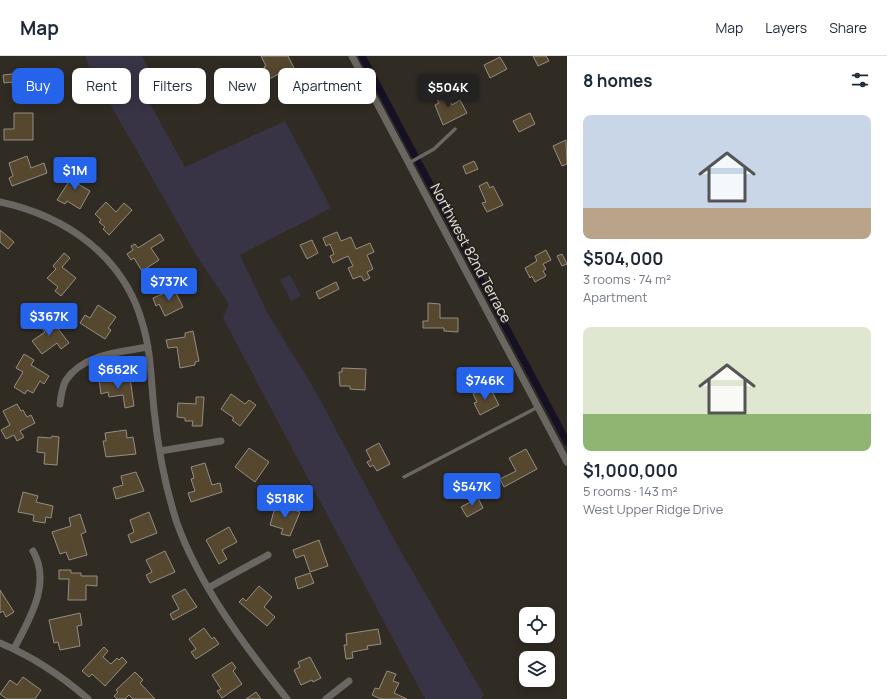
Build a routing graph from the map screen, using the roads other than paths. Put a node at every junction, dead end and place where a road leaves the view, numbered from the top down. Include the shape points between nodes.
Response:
1 (352, 56) edge
2 (455, 129) dead end
3 (409, 163) junction
4 (0, 202) edge
5 (148, 347) junction
6 (60, 404) dead end
7 (538, 407) junction
8 (221, 441) dead end
9 (160, 451) junction
10 (567, 462) edge
11 (404, 477) dead end
12 (33, 551) dead end
13 (268, 555) dead end
14 (208, 588) junction
15 (0, 643) edge
16 (14, 649) junction
17 (349, 681) dead end
18 (88, 699) edge
19 (287, 699) edge
20 (326, 699) edge

1 - 3 street, Northwest 82nd Terrace
2 - 3 lane via 434,149
3 - 7 street, Northwest 82nd Terrace
4 - 5 street via 48,217 92,244 121,278 136,303
5 - 6 street via 90,361 66,380
5 - 9 street
7 - 10 street, Northwest 82nd Terrace
7 - 11 lane
8 - 9 street
9 - 14 street via 165,482 177,524
12 - 16 street via 39,562 38,596
13 - 14 street
14 - 19 street
15 - 16 street
16 - 18 street
17 - 20 street

